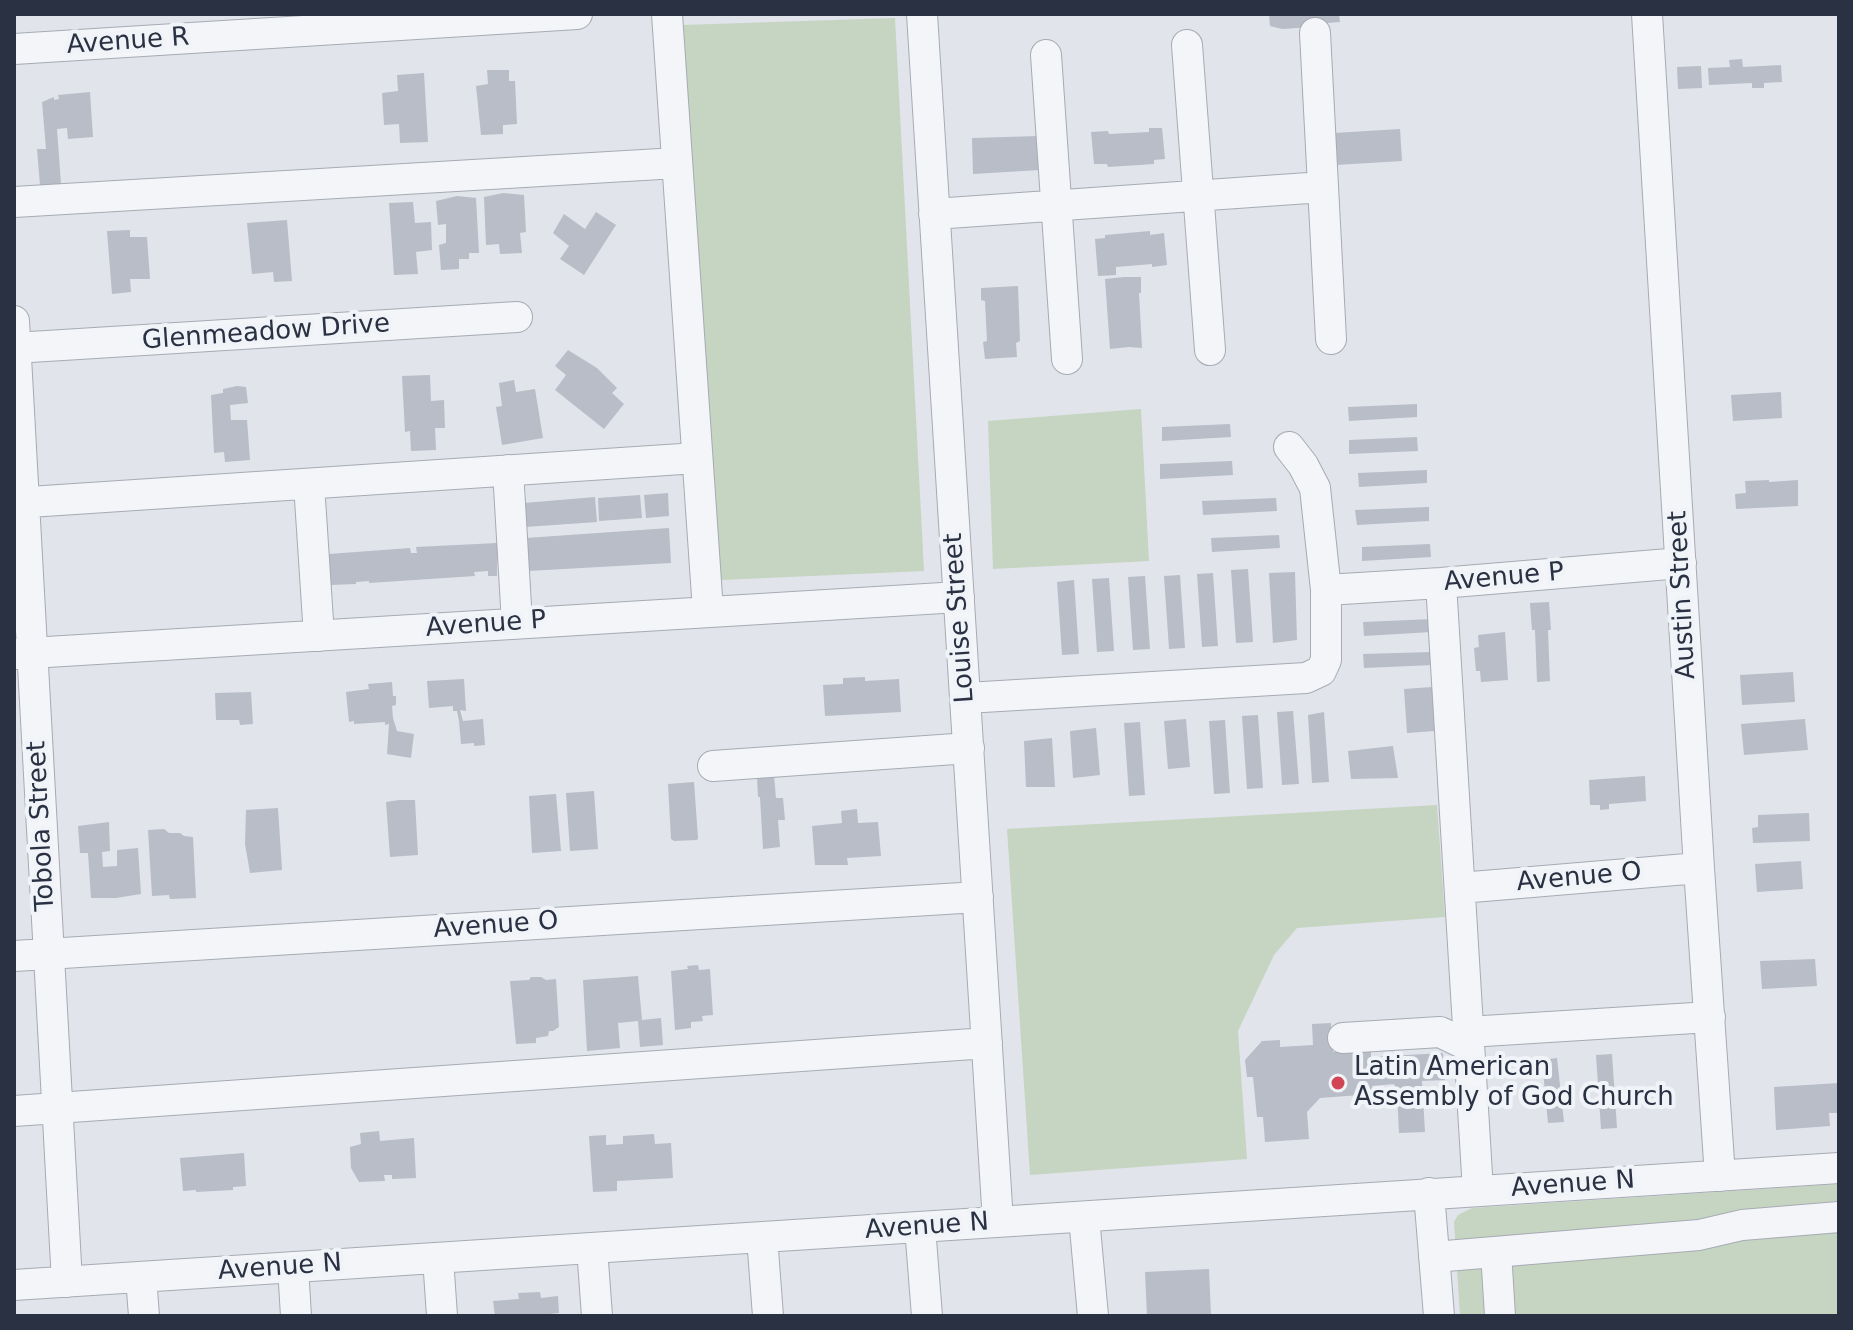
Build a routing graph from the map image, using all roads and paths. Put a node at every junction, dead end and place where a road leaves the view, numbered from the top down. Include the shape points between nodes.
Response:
1 (577, 14) edge
2 (667, 14) edge
3 (922, 14) edge
4 (1647, 14) edge
5 (1315, 33) dead end
6 (1187, 45) dead end
7 (14, 49) edge
8 (1046, 55) dead end
9 (677, 163) junction
10 (1323, 187) junction
11 (1198, 195) junction
12 (14, 202) edge
13 (1056, 205) junction
14 (934, 214) junction
15 (517, 317) dead end
16 (14, 339) edge
17 (1331, 339) dead end
18 (1210, 350) dead end
19 (1067, 359) dead end
20 (1289, 447) dead end
21 (697, 458) junction
22 (508, 470) junction
23 (309, 484) junction
24 (19, 503) edge
25 (1681, 563) junction
26 (1441, 583) junction
27 (1326, 590) junction
28 (959, 597) junction
29 (708, 611) junction
30 (517, 623) junction
31 (319, 636) junction
32 (23, 654) edge
33 (966, 698) junction
34 (969, 748) junction
35 (713, 766) dead end
36 (28, 809) edge
37 (1699, 868) junction
38 (1460, 888) junction
39 (978, 897) junction
40 (49, 954) junction
41 (14, 956) edge
42 (1710, 1017) junction
43 (1343, 1038) dead end
44 (1469, 1039) junction
45 (987, 1043) junction
46 (58, 1108) junction
47 (14, 1111) edge
48 (1839, 1168) edge
49 (1723, 1176) junction
50 (1478, 1191) junction
51 (1429, 1193) junction
52 (1084, 1217) junction
53 (1839, 1217) edge
54 (998, 1222) junction
55 (920, 1227) junction
56 (1730, 1228) junction
57 (762, 1237) junction
58 (592, 1248) junction
59 (1496, 1252) junction
60 (1434, 1257) junction
61 (438, 1258) junction
62 (293, 1267) junction
63 (141, 1277) junction
64 (67, 1282) junction
65 (14, 1285) edge
66 (144, 1316) edge
67 (296, 1316) edge
68 (442, 1316) edge
69 (597, 1316) edge
70 (768, 1316) edge
71 (927, 1316) edge
72 (1093, 1316) edge
73 (1439, 1316) edge
74 (1500, 1316) edge

1 - 7 street, Avenue R
2 - 9 street
3 - 14 street, Louise Street
4 - 25 street, Austin Street
5 - 10 street
6 - 11 street
8 - 13 street
9 - 12 street
9 - 21 street
10 - 11 street
10 - 17 street
11 - 13 street
11 - 18 street
13 - 14 street
13 - 19 street
14 - 28 street, Louise Street
15 - 16 street, Glenmeadow Drive
16 - 24 street, Tobola Street
20 - 27 street via 1315,488
21 - 22 street
21 - 29 street
22 - 23 street
22 - 30 street
23 - 24 street
23 - 31 street
24 - 32 street, Tobola Street
25 - 26 street, Avenue P
25 - 37 street, Austin Street
26 - 27 street, Avenue P
26 - 38 street
27 - 33 street via 1326,660 1321,671 1306,678
28 - 29 street, Avenue P
28 - 33 street, Louise Street
29 - 30 street, Avenue P
30 - 31 street, Avenue P
31 - 32 street, Avenue P
32 - 36 street, Tobola Street
33 - 34 street, Louise Street
34 - 35 street
34 - 39 street, Louise Street
36 - 40 street, Tobola Street
37 - 38 street, Avenue O
37 - 42 street, Austin Street
38 - 44 street
39 - 40 street, Avenue O
39 - 45 street, Louise Street
40 - 41 street, Avenue O
40 - 46 street, Tobola Street
42 - 44 street
42 - 49 street, Austin Street
43 - 44 street via 1440,1032
44 - 50 street
45 - 46 street
45 - 54 street, Louise Street
46 - 47 street
46 - 64 street, Tobola Street
48 - 49 street, Avenue N
49 - 50 street, Avenue N
49 - 56 street, Austin Street
50 - 51 street, Avenue N
51 - 52 street, Avenue N
51 - 60 street
52 - 54 street, Avenue N
52 - 72 street
53 - 56 street
54 - 55 street, Avenue N
55 - 57 street, Avenue N
55 - 71 street
56 - 59 street
57 - 58 street, Avenue N
57 - 70 street
58 - 61 street, Avenue N
58 - 69 street
59 - 60 street
59 - 74 street
60 - 73 street
61 - 62 street, Avenue N
61 - 68 street
62 - 63 street, Avenue N
62 - 67 street
63 - 64 street, Avenue N
63 - 66 street
64 - 65 street, Avenue N

